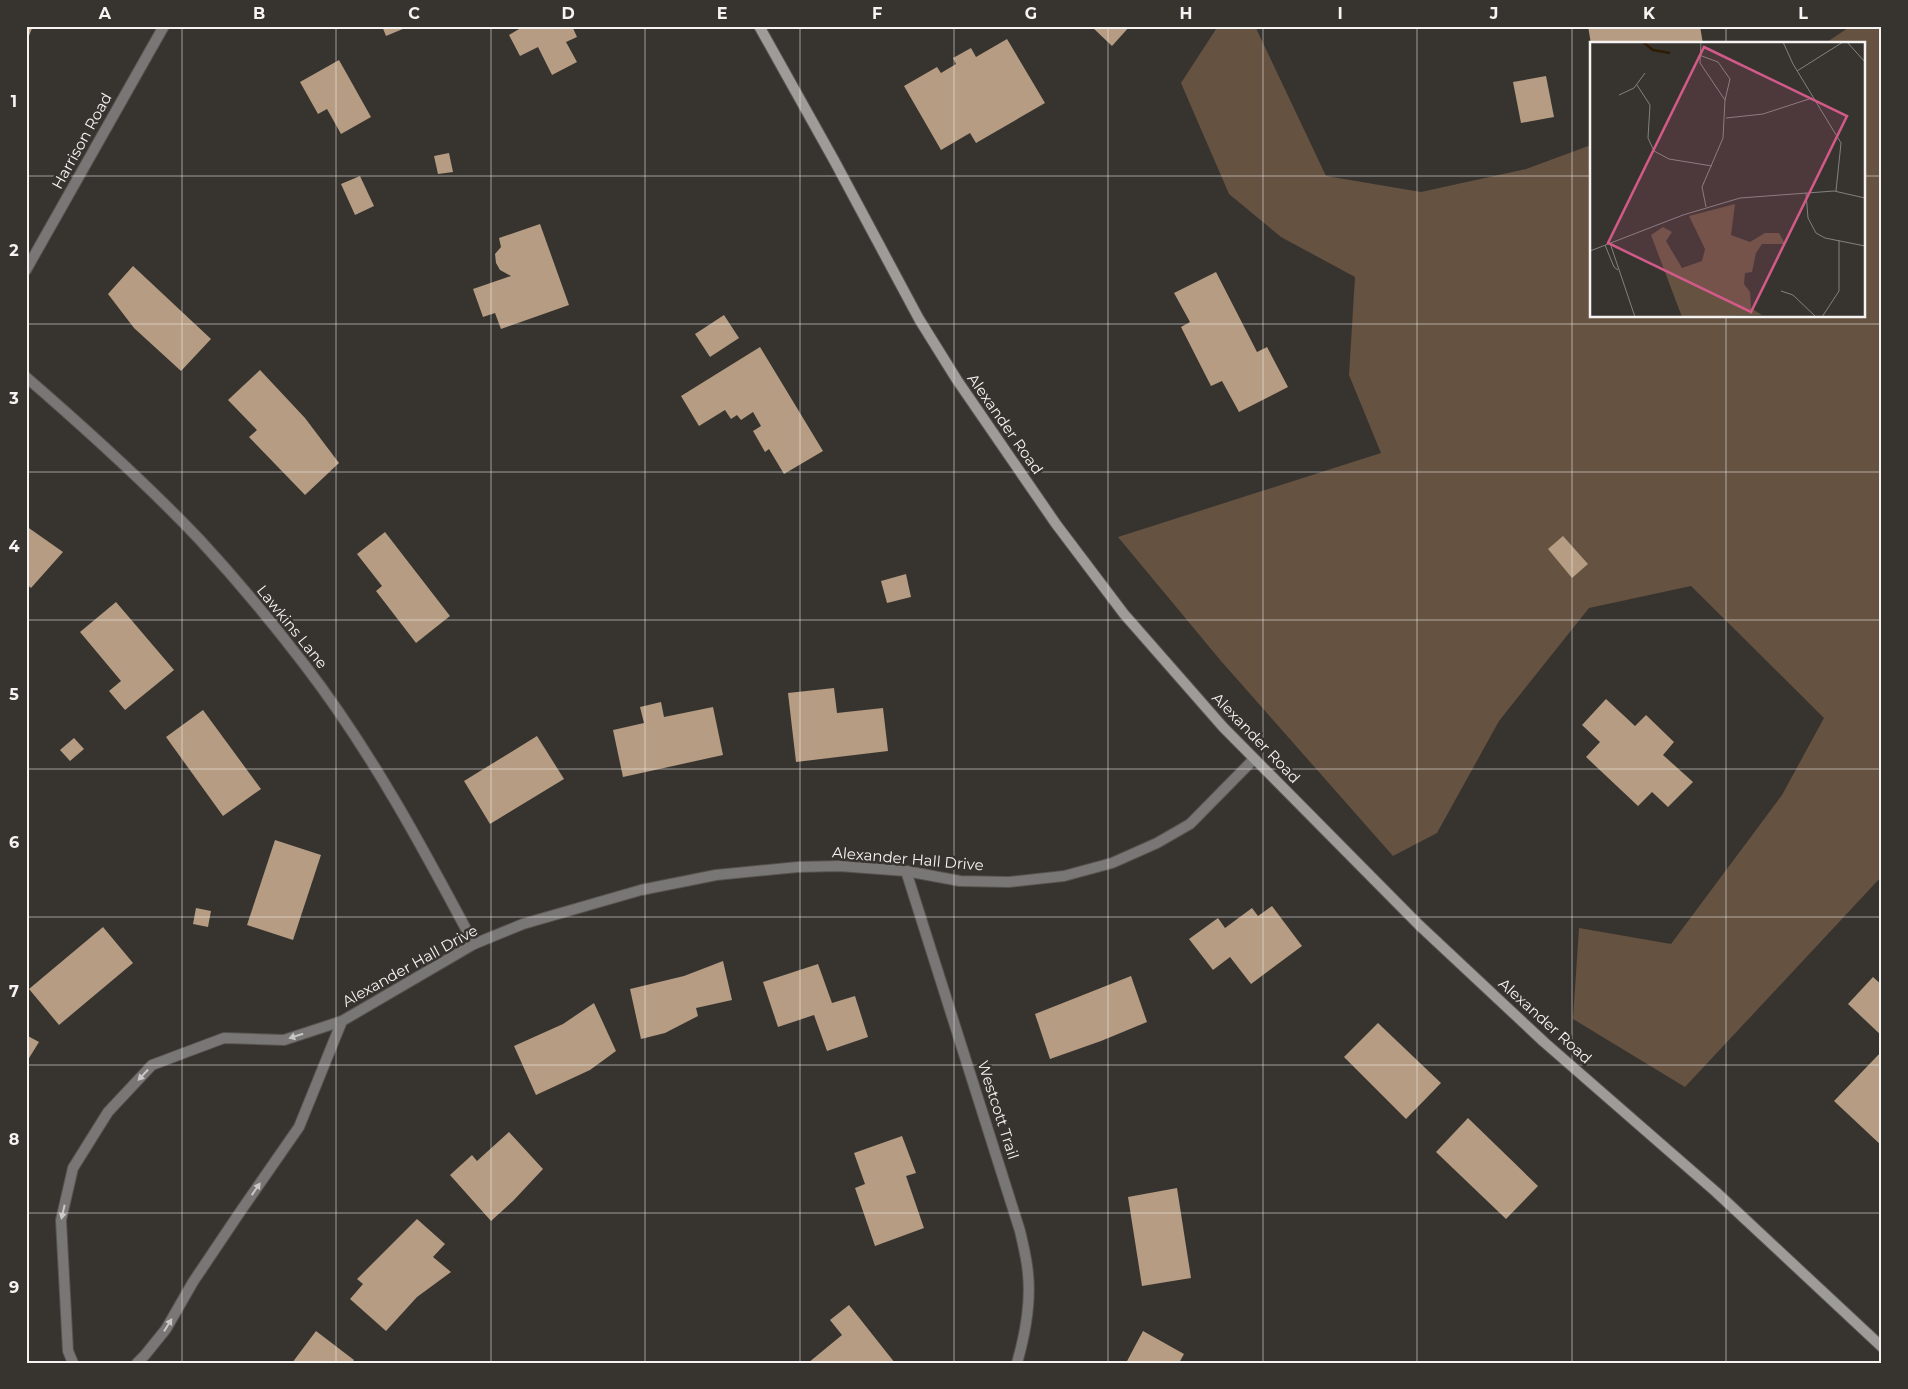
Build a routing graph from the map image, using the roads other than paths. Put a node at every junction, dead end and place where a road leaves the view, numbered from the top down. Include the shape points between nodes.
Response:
1 (164, 26) edge
2 (759, 26) edge
3 (26, 270) edge
4 (26, 377) edge
5 (1254, 759) junction
6 (906, 871) junction
7 (474, 944) junction
8 (342, 1021) junction
9 (1882, 1347) edge
10 (73, 1363) edge
11 (137, 1363) edge
12 (1017, 1363) edge

1 - 3 street, Harrison Road
2 - 5 street, Alexander Road via 919,319 957,380 1056,524 1124,614
4 - 7 street, Lawkins Lane via 96,438 198,538 304,664 360,743 422,846
5 - 6 street, Alexander Hall Drive via 1190,824 1112,863 1064,876 1009,882 960,880
5 - 9 street, Alexander Road via 1419,925 1537,1036 1716,1192
6 - 7 street, Alexander Hall Drive via 798,866 716,875 632,893 523,924
6 - 12 street, Westcott Trail via 1020,1231 1029,1294 1024,1339
7 - 8 street, Alexander Hall Drive
8 -> 10 street, Alexander Hall Drive via 284,1040 224,1038 161,1062 152,1066 108,1112 73,1168 60,1220 68,1351
11 -> 8 street, Alexander Hall Drive via 166,1329 229,1227 299,1127

